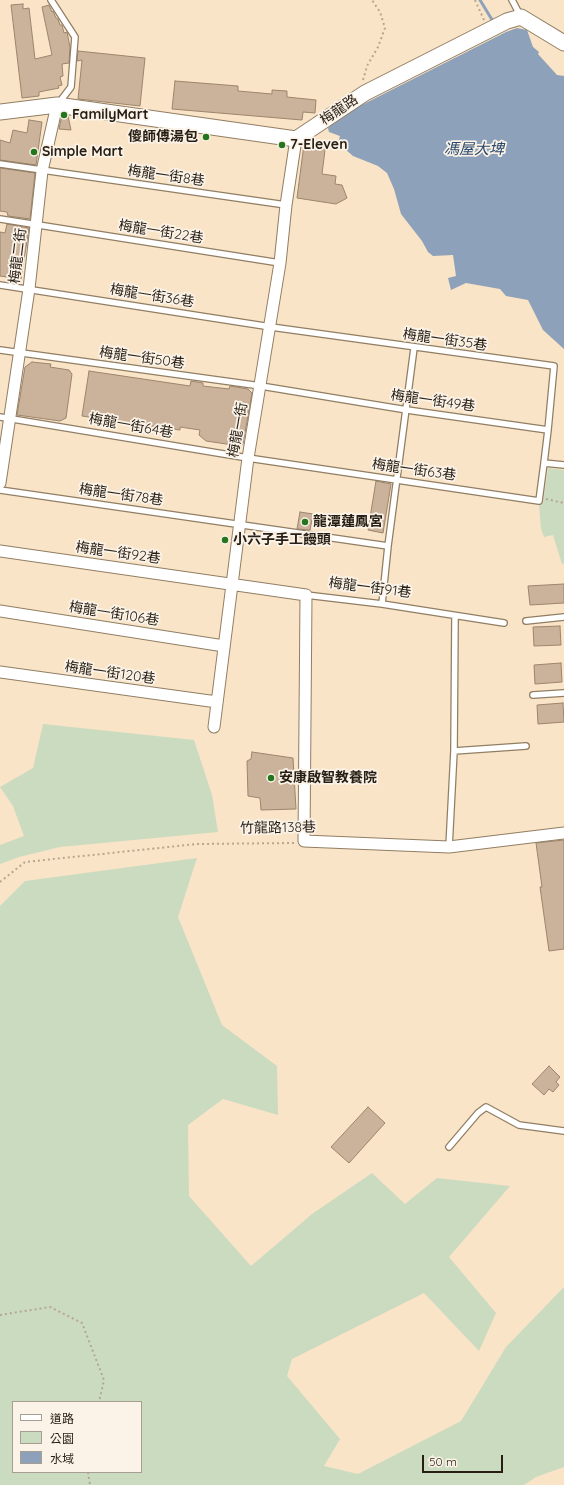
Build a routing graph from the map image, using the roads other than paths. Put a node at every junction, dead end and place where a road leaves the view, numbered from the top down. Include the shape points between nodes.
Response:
1 (51, 0) edge
2 (512, 0) edge
3 (521, 17) junction
4 (564, 43) edge
5 (57, 105) junction
6 (0, 112) edge
7 (296, 139) junction
8 (0, 164) edge
9 (42, 171) junction
10 (286, 205) junction
11 (0, 219) edge
12 (37, 225) junction
13 (280, 263) junction
14 (0, 285) edge
15 (29, 289) junction
16 (271, 327) junction
17 (414, 348) junction
18 (0, 350) edge
19 (19, 353) junction
20 (261, 386) junction
21 (407, 410) junction
22 (5, 417) edge
23 (548, 430) junction
24 (248, 458) junction
25 (544, 463) junction
26 (564, 465) edge
27 (398, 480) junction
28 (0, 483) edge
29 (0, 490) edge
30 (239, 525) junction
31 (388, 546) junction
32 (0, 551) edge
33 (231, 584) junction
34 (306, 595) junction
35 (382, 604) junction
36 (0, 611) edge
37 (455, 616) junction
38 (564, 617) edge
39 (526, 621) dead end
40 (504, 623) dead end
41 (224, 646) junction
42 (0, 672) edge
43 (564, 693) edge
44 (532, 695) dead end
45 (217, 702) junction
46 (214, 728) dead end
47 (526, 746) dead end
48 (454, 751) junction
49 (564, 832) edge
50 (450, 847) junction
51 (564, 1131) edge
52 (449, 1147) dead end

1 - 5 lane via 75,37 71,87
2 - 3 lane
3 - 4 street
3 - 7 street, 梅龍路 via 507,21 365,93
5 - 6 street
5 - 7 street
5 - 9 street, 梅龍二街
7 - 10 street, 梅龍一街
8 - 9 lane, 梅龍一街8巷
9 - 10 lane, 梅龍一街8巷
9 - 12 street, 梅龍二街
10 - 13 street, 梅龍一街
11 - 12 lane, 梅龍一街22巷
12 - 13 lane, 梅龍一街22巷
12 - 15 street, 梅龍二街
13 - 16 street, 梅龍一街
14 - 15 lane, 梅龍一街36巷
15 - 16 lane, 梅龍一街36巷
15 - 19 street, 梅龍二街
16 - 17 lane, 梅龍一街35巷
16 - 20 street, 梅龍一街
17 - 21 lane
17 - 23 lane, 梅龍一街35巷 via 554,366
18 - 19 lane, 梅龍一街50巷
19 - 20 lane, 梅龍一街50巷
19 - 22 street, 梅龍二街
20 - 21 lane, 梅龍一街49巷
20 - 24 street, 梅龍一街
21 - 23 lane, 梅龍一街49巷
21 - 27 lane
22 - 24 lane, 梅龍一街64巷
22 - 28 street, 梅龍二街
23 - 25 lane
24 - 27 lane, 梅龍一街63巷
24 - 30 street, 梅龍一街
25 - 26 lane
25 - 27 lane, 梅龍一街63巷 via 539,501
27 - 31 lane
29 - 30 lane, 梅龍一街78巷
30 - 31 lane, 梅龍一街78巷
30 - 33 street, 梅龍一街
31 - 35 lane
32 - 33 street, 梅龍一街92巷
33 - 34 street, 梅龍一街91巷
33 - 41 street, 梅龍一街
34 - 35 lane, 梅龍一街91巷
34 - 50 street, 竹龍路138巷 via 304,841
35 - 37 lane, 梅龍一街91巷
36 - 41 street, 梅龍一街106巷
37 - 40 lane, 梅龍一街91巷
37 - 48 lane
38 - 39 lane
41 - 45 street, 梅龍一街
42 - 45 street, 梅龍一街120巷
43 - 44 lane
45 - 46 street, 梅龍一街
47 - 48 lane
48 - 50 lane
49 - 50 street, 竹龍路138巷
51 - 52 lane via 519,1125 486,1107

